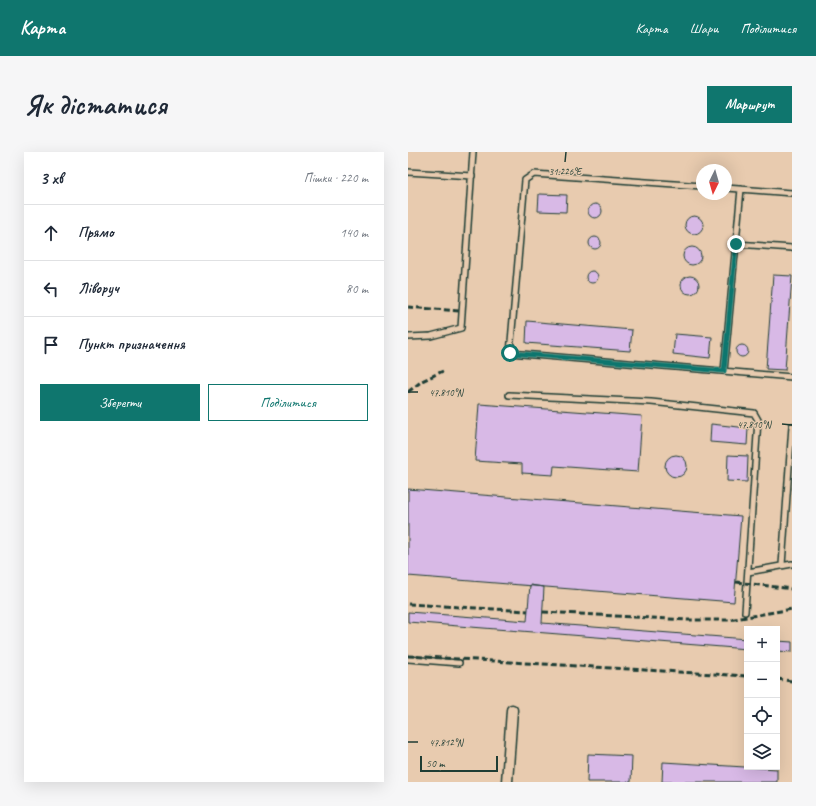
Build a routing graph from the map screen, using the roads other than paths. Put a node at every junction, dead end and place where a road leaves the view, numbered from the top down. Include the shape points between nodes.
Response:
1 (474, 152) edge
2 (408, 172) edge
3 (472, 176) junction
4 (696, 186) edge
5 (732, 188) edge
6 (742, 189) junction
7 (792, 193) edge
8 (736, 244) junction
9 (792, 248) edge
10 (408, 337) edge
11 (724, 371) junction
12 (792, 377) edge
13 (509, 395) dead end
14 (792, 426) edge
15 (792, 432) edge
16 (792, 564) edge
17 (782, 565) junction
18 (748, 572) junction
19 (745, 612) dead end
20 (408, 659) edge
21 (459, 663) dead end
22 (512, 710) dead end
23 (507, 782) edge

1 - 3 lane
2 - 3 lane
3 - 10 lane via 461,328 431,336
4 - 11 lane via 534,174 524,180 510,353
5 - 6 lane
6 - 7 lane
6 - 8 lane
8 - 9 lane
8 - 11 lane
11 - 12 lane
13 - 18 lane via 651,402 754,413 758,420
14 - 15 lane
15 - 17 lane
16 - 17 lane
17 - 18 lane
18 - 19 lane
20 - 21 lane
22 - 23 street

